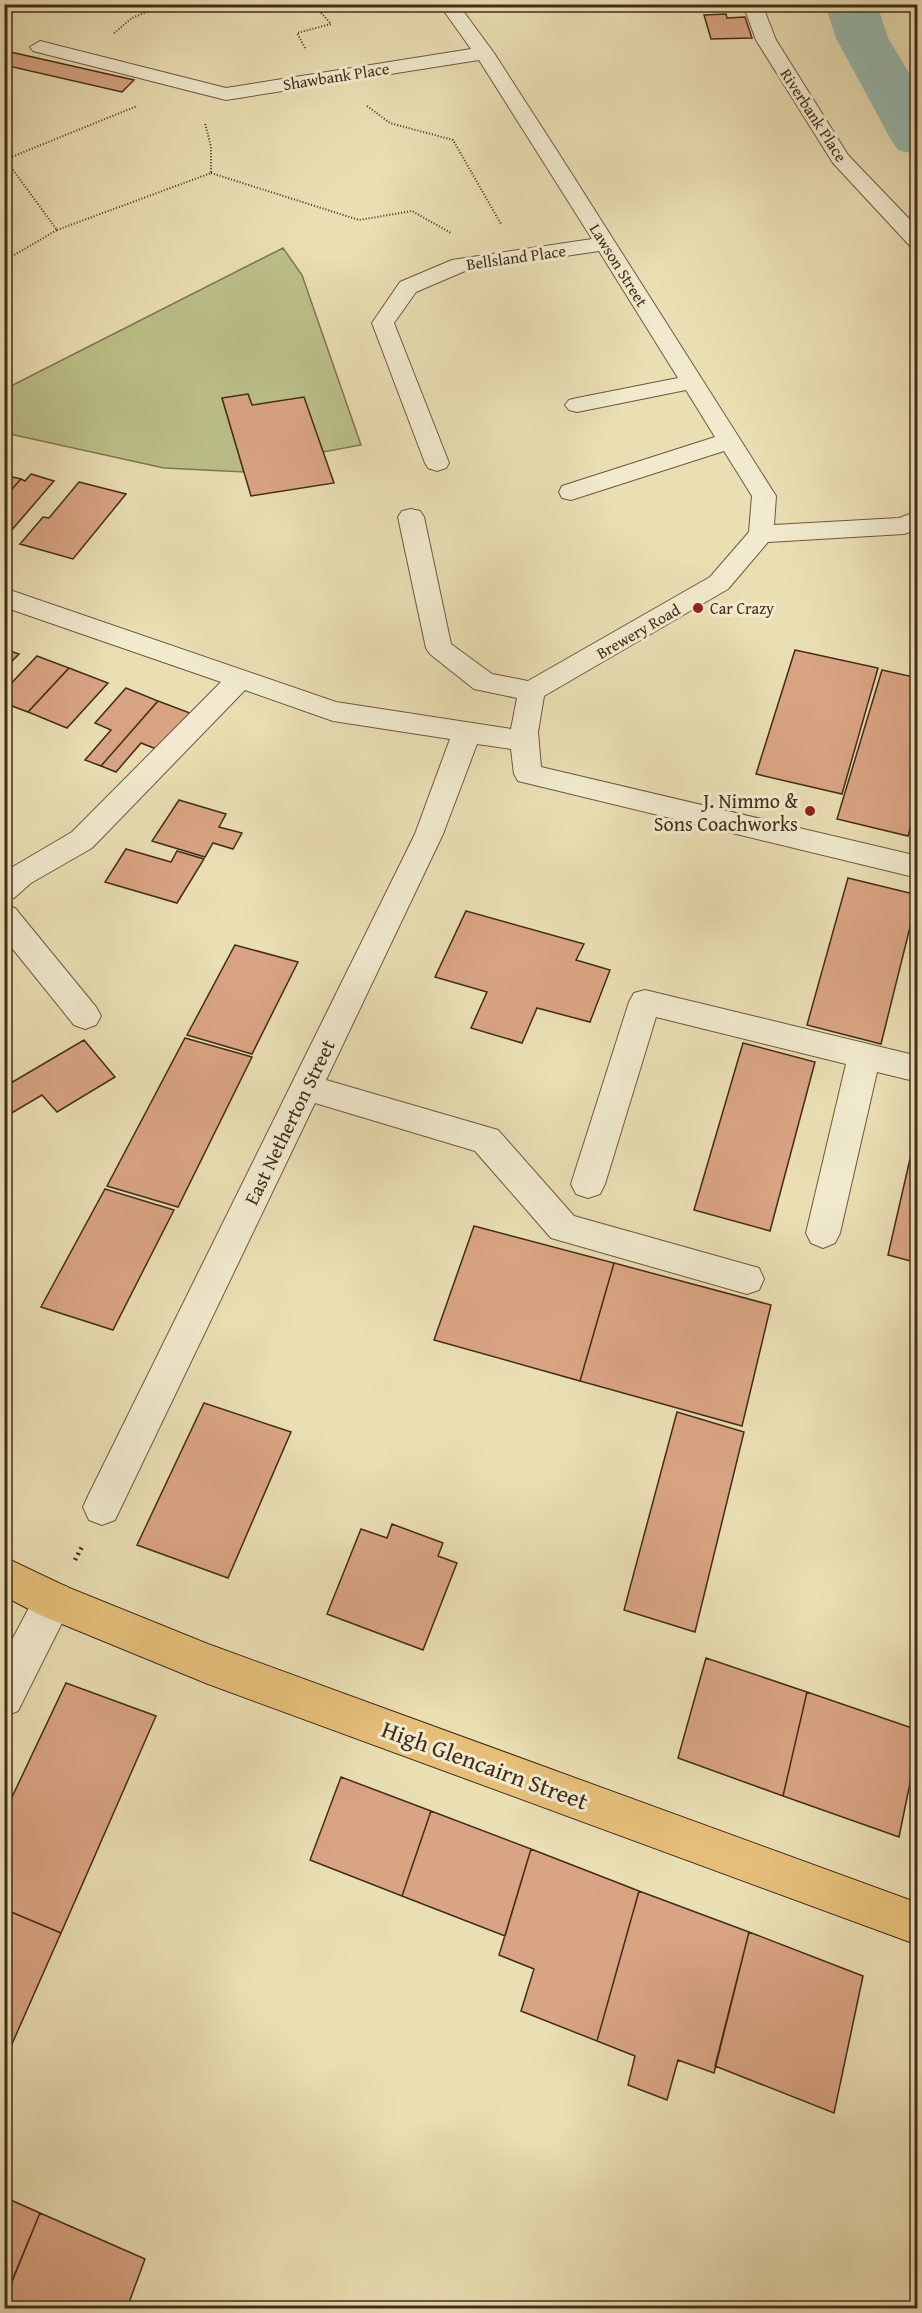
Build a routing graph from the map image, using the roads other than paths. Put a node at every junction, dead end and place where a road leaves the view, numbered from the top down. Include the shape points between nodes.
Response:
1 (752, 4) edge
2 (449, 5) edge
3 (40, 47) dead end
4 (484, 53) junction
5 (918, 241) edge
6 (605, 244) junction
7 (692, 382) junction
8 (578, 405) dead end
9 (729, 441) junction
10 (437, 463) dead end
11 (571, 492) dead end
12 (411, 517) dead end
13 (918, 519) edge
14 (760, 534) junction
15 (4, 597) edge
16 (240, 679) junction
17 (532, 691) junction
18 (467, 732) junction
19 (523, 741) junction
20 (918, 867) edge
21 (4, 890) edge
22 (4, 916) edge
23 (85, 1016) dead end
24 (864, 1057) junction
25 (918, 1069) edge
26 (306, 1087) junction
27 (588, 1184) dead end
28 (822, 1233) dead end
29 (747, 1279) dead end
30 (102, 1507) road end
31 (4, 1576) edge
32 (54, 1601) junction
33 (4, 1697) edge
34 (917, 1921) edge

1 - 5 street, Riverbank Place via 766,40 840,159
2 - 4 street, Lawson Street
3 - 4 street, Shawbank Place via 226,94
4 - 6 street, Lawson Street
6 - 7 street, Lawson Street
6 - 10 street, Bellsland Place via 460,265 408,287 383,323
7 - 8 street
7 - 9 street, Lawson Street
9 - 11 street
9 - 14 street, Lawson Street via 764,496
12 - 17 street via 440,648 484,682
13 - 14 street via 904,526
14 - 17 street, Brewery Road via 719,583
15 - 16 street
16 - 18 street via 333,711
16 - 21 street via 82,840 21,875
17 - 19 street via 523,719
18 - 19 street
18 - 26 street, East Netherton Street via 429,834
19 - 20 street via 528,774
22 - 23 street
24 - 25 street
24 - 27 street via 645,1002
24 - 28 street
26 - 29 street via 486,1140 563,1228
26 - 30 street, East Netherton Street
31 - 32 main road, High Glencairn Street
32 - 33 street
32 - 34 main road, High Glencairn Street via 208,1664

